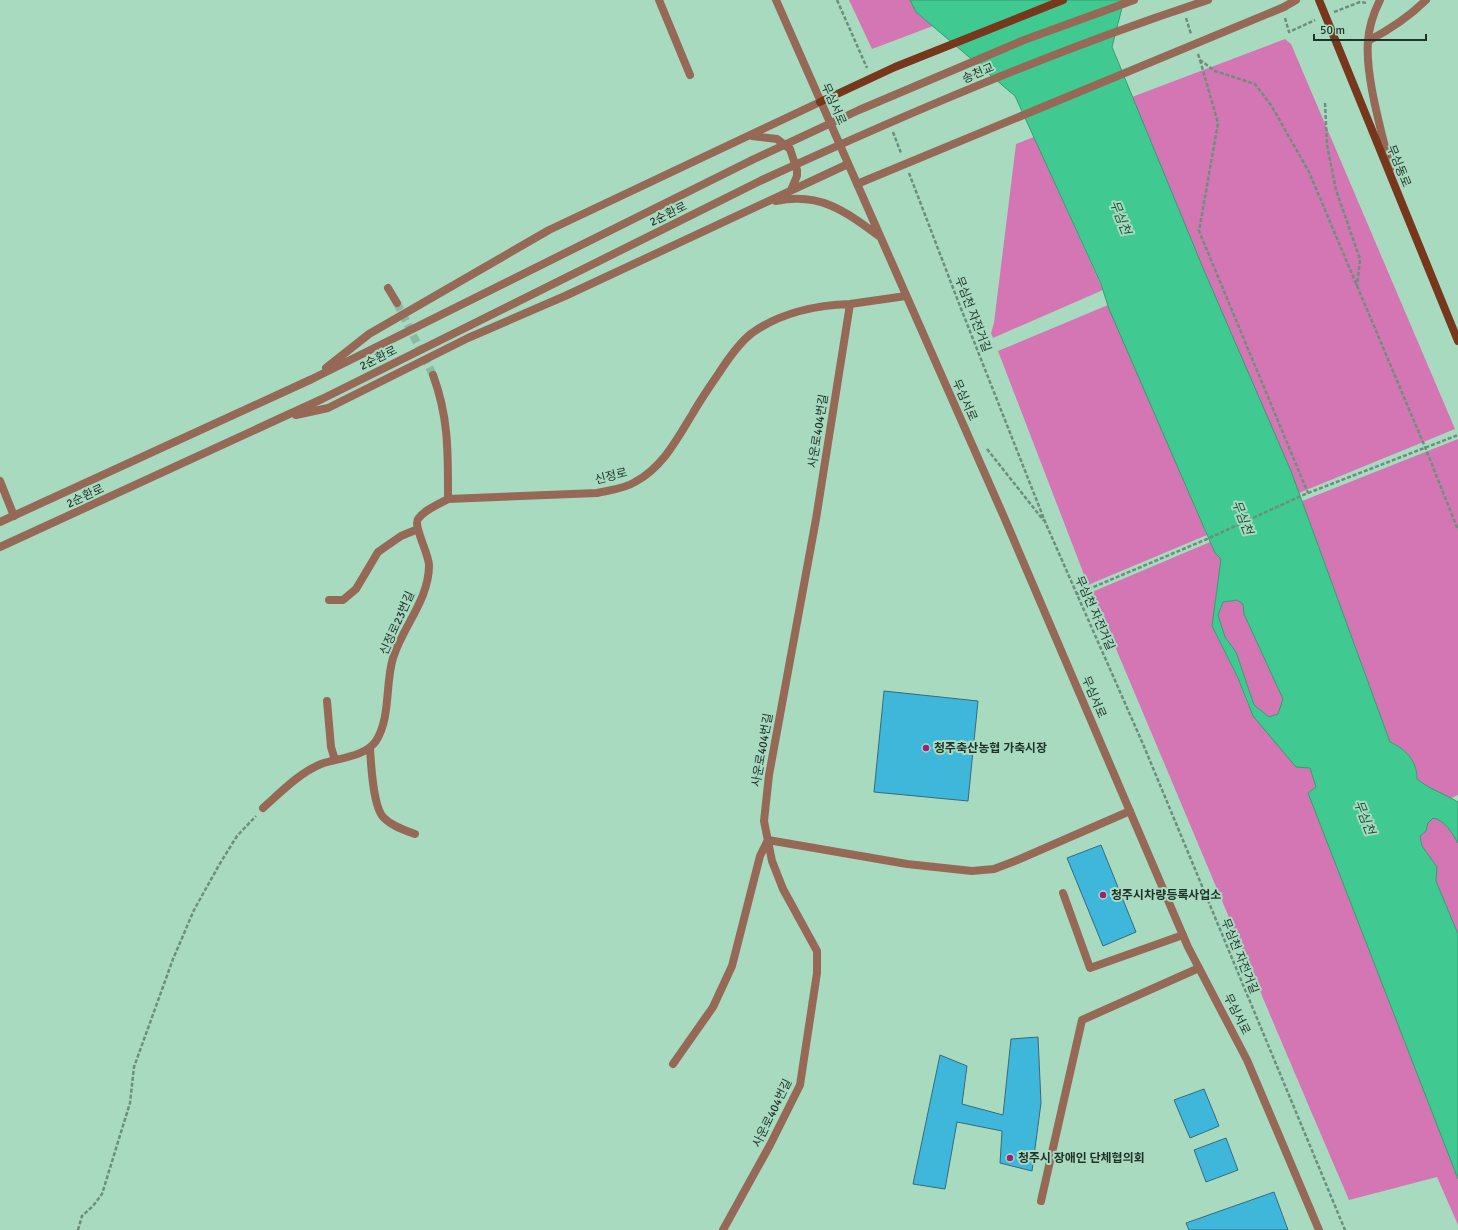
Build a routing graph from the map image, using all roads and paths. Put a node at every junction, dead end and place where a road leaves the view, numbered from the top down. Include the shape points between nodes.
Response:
1 (659, 0) edge
2 (776, 0) edge
3 (837, 0) edge
4 (1063, 0) edge
5 (1134, 0) edge
6 (1208, 0) edge
7 (1296, 0) edge
8 (1319, 0) edge
9 (1380, 0) edge
10 (1426, 0) edge
11 (1186, 15) dead end
12 (1192, 37) dead end
13 (1368, 41) junction
14 (1197, 52) dead end
15 (1200, 60) junction
16 (869, 73) dead end
17 (690, 75) dead end
18 (820, 102) junction
19 (1325, 102) dead end
20 (890, 125) dead end
21 (750, 136) junction
22 (902, 155) dead end
23 (752, 160) joint
24 (848, 164) junction
25 (908, 170) dead end
26 (762, 180) joint
27 (857, 184) junction
28 (1394, 185) junction
29 (791, 190) junction
30 (761, 204) junction
31 (880, 237) junction
32 (1357, 286) junction
33 (388, 288) dead end
34 (906, 296) junction
35 (397, 302) tunnel mouth
36 (850, 304) junction
37 (1458, 341) edge
38 (433, 375) tunnel mouth
39 (312, 379) junction
40 (280, 419) junction
41 (1458, 435) edge
42 (983, 444) dead end
43 (1425, 447) junction
44 (0, 481) edge
45 (1308, 493) junction
46 (448, 499) junction
47 (14, 516) junction
48 (0, 522) edge
49 (1046, 524) junction
50 (418, 529) junction
51 (1458, 530) edge
52 (0, 547) edge
53 (1077, 594) junction
54 (329, 600) dead end
55 (327, 701) dead end
56 (370, 748) junction
57 (335, 760) junction
58 (263, 808) joint
59 (1130, 811) junction
60 (415, 834) dead end
61 (768, 840) junction
62 (1063, 893) dead end
63 (1183, 935) junction
64 (1199, 968) junction
65 (673, 1064) dead end
66 (1041, 1201) dead end
67 (78, 1230) edge
68 (723, 1230) edge
69 (1319, 1230) edge
70 (1345, 1230) edge

1 - 17 street
2 - 18 street, 무심서로
3 - 16 path
4 - 18 main road, bridge via 895,67
5 - 23 street, 송천교, bridge via 1024,40 859,110
6 - 26 street, 송천교, bridge via 1033,63 867,132
7 - 27 street, bridge
8 - 28 main road, 무심동로
9 - 13 street
10 - 13 street via 1406,17
11 - 12 path
13 - 28 street via 1369,74
14 - 15 path
15 - 32 path via 1215,71 1255,84 1271,105 1309,172
15 - 45 path via 1218,123 1199,231
18 - 21 street
18 - 24 street, 무심서로
19 - 32 path via 1327,145 1336,190 1360,259
20 - 22 path
21 - 29 street via 777,140 790,149 797,170
21 - 39 street via 549,230 369,334
23 - 39 street, 2순환로
24 - 27 street, 무심서로
24 - 29 street
25 - 49 path, 무심천 자전거길
26 - 40 street, 2순환로
27 - 31 street, 무심서로
28 - 37 main road, 무심동로
29 - 30 street
30 - 31 street via 790,198 828,203 846,212
30 - 40 street via 565,296 461,341 328,408
31 - 34 street, 무심서로
32 - 43 path
33 - 35 street
34 - 36 street
34 - 59 street, 무심서로
36 - 46 street, 신정로 via 797,312 771,322 751,334 730,356 668,454 651,472 635,483 597,493
36 - 61 street, 사운로404번길 via 816,519 769,775 764,821
38 - 46 street via 446,418
39 - 47 street, 2순환로
40 - 52 street, 2순환로
41 - 43 path
42 - 49 path
43 - 45 path
43 - 51 path
44 - 47 street
45 - 53 path
46 - 50 street via 417,520
47 - 48 street, 2순환로
49 - 53 path, 무심천 자전거길
50 - 54 street via 378,552 356,589 343,600
50 - 56 street, 신정로23번길 via 426,548 429,565 426,586 393,657 381,728
53 - 70 path, 무심천 자전거길 via 1143,744
55 - 57 street via 331,747
56 - 57 street
56 - 60 street via 372,778 383,818
57 - 58 street via 320,765 296,779
58 - 67 path via 237,836 194,910 173,959 134,1067 130,1103 102,1194 82,1216
59 - 61 street via 994,869 972,871 907,864
59 - 63 street, 무심서로
61 - 65 street via 760,856 732,966 713,1007
61 - 68 street, 사운로404번길 via 772,861 783,889 817,951 817,973 800,1085
62 - 63 street via 1090,968
63 - 64 street, 무심서로
64 - 66 street via 1082,1020
64 - 69 street, 무심서로 via 1247,1060

